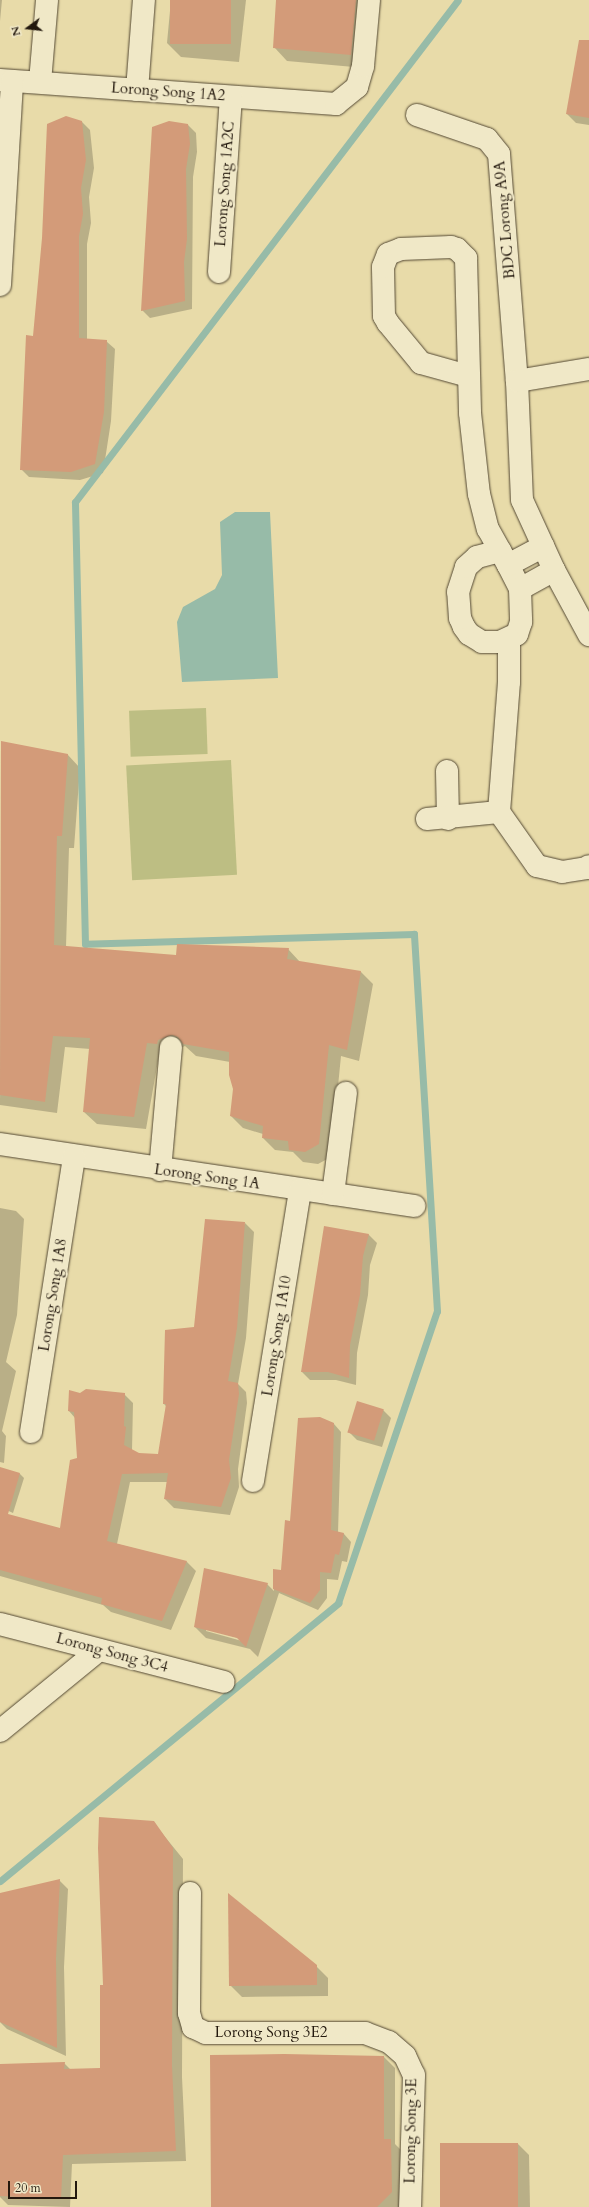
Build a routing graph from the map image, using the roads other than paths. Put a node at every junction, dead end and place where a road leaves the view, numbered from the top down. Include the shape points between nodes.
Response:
1 (47, 0) edge
2 (144, 0) edge
3 (369, 0) edge
4 (6, 80) edge
5 (40, 82) junction
6 (137, 90) junction
7 (230, 97) junction
8 (417, 115) dead end
9 (219, 272) dead end
10 (0, 285) edge
11 (589, 369) edge
12 (468, 376) junction
13 (517, 381) junction
14 (543, 546) junction
15 (504, 558) junction
16 (554, 570) junction
17 (520, 589) junction
18 (586, 623) edge
19 (509, 640) junction
20 (447, 771) dead end
21 (499, 812) junction
22 (448, 819) junction
23 (426, 820) dead end
24 (589, 866) edge
25 (171, 1047) dead end
26 (346, 1093) dead end
27 (0, 1144) edge
28 (74, 1157) junction
29 (160, 1170) junction
30 (300, 1190) junction
31 (333, 1194) junction
32 (414, 1206) dead end
33 (31, 1432) dead end
34 (253, 1481) dead end
35 (0, 1624) edge
36 (99, 1650) junction
37 (224, 1682) dead end
38 (0, 1731) edge
39 (190, 1893) dead end
40 (365, 2034) joint
41 (410, 2207) edge

1 - 5 street
2 - 6 street
3 - 7 street, Lorong Song 1A2 via 362,66 357,87 336,104
4 - 5 street, Lorong Song 1A2
4 - 10 street
5 - 6 street, Lorong Song 1A2
6 - 7 street, Lorong Song 1A2
7 - 9 street, Lorong Song 1A2C
8 - 13 street, BDC Lorong A9A via 487,139 499,154
11 - 13 street
12 - 12 street via 421,363 388,323 384,316 383,267 388,254 401,249 450,248 457,249 466,258
12 - 15 street via 479,494 488,530
13 - 14 street, BDC Lorong A9A via 522,500
14 - 15 street
14 - 16 street, BDC Lorong A9A
15 - 17 street
15 - 19 street via 477,557 466,567 458,592 460,618 469,634 482,642
16 - 17 street
16 - 18 street, BDC Lorong A9A
17 - 19 street via 521,622 517,634
19 - 21 street via 509,682
20 - 22 street
21 - 22 street
21 - 24 street via 537,866 562,872
22 - 23 street
25 - 29 street
26 - 31 street
27 - 28 street, Lorong Song 1A
28 - 29 street, Lorong Song 1A
28 - 33 street, Lorong Song 1A8
29 - 30 street, Lorong Song 1A
30 - 31 street, Lorong Song 1A
30 - 34 street, Lorong Song 1A10
31 - 32 street, Lorong Song 1A
35 - 36 street, Lorong Song 3C4
36 - 37 street, Lorong Song 3C4
36 - 38 street
39 - 40 street, Lorong Song 3E2 via 190,2013 193,2028 206,2033
40 - 41 street, Lorong Song 3E via 389,2042 405,2056 414,2075

